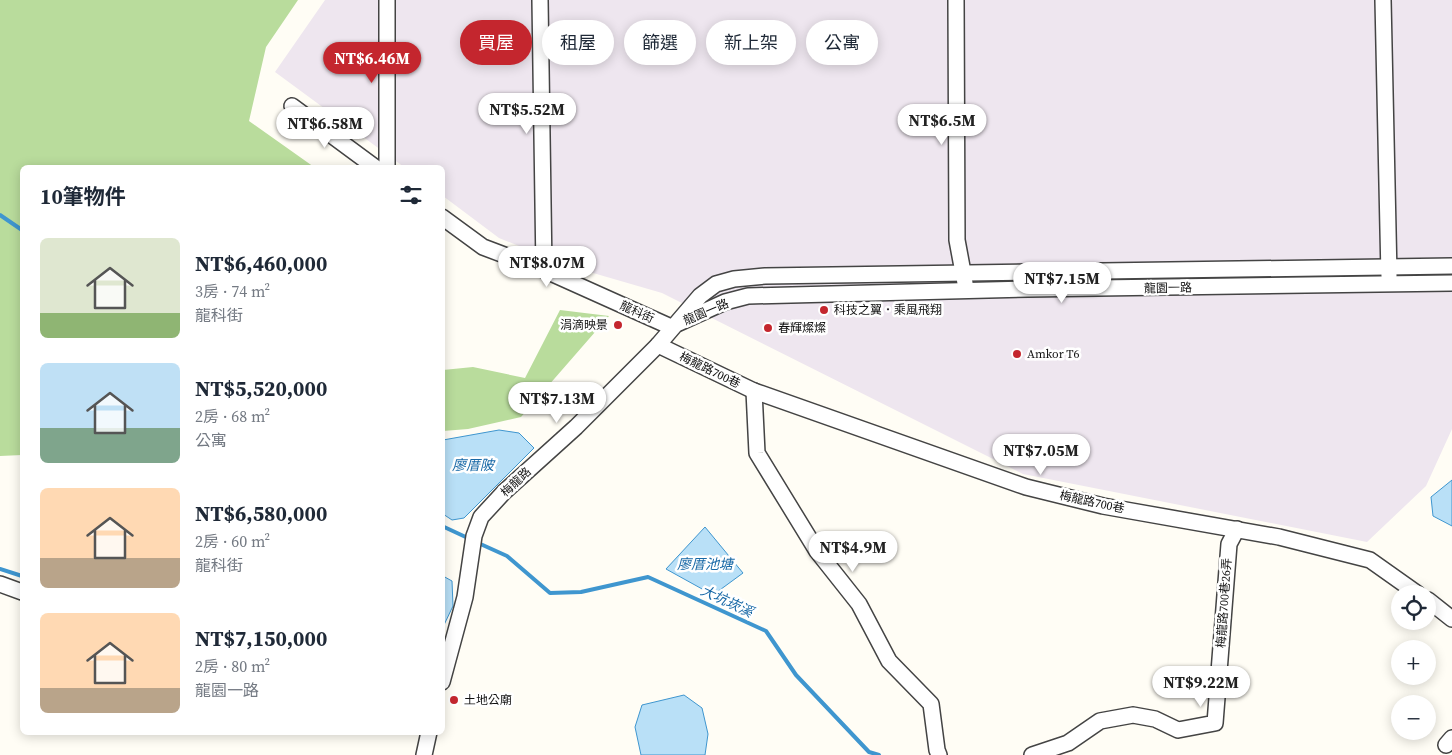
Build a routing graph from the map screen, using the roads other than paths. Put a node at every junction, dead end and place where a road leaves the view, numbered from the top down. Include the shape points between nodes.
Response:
1 (387, 0) edge
2 (540, 0) edge
3 (956, 0) edge
4 (1383, 0) edge
5 (292, 106) dead end
6 (372, 165) edge
7 (387, 165) edge
8 (445, 219) edge
9 (1452, 266) edge
10 (1388, 267) junction
11 (544, 270) junction
12 (964, 273) junction
13 (1452, 283) edge
14 (1390, 284) junction
15 (965, 291) junction
16 (671, 327) junction
17 (658, 344) junction
18 (754, 392) junction
19 (1236, 529) junction
20 (0, 584) edge
21 (1405, 585) edge
22 (20, 591) edge
23 (1436, 606) edge
24 (1452, 619) edge
25 (445, 671) edge
26 (429, 735) edge
27 (424, 755) edge
28 (940, 755) edge
29 (1032, 755) edge

1 - 7 street
2 - 11 street
3 - 12 street via 957,240
4 - 10 street
5 - 6 street
8 - 11 street, 龍科街 via 483,247
9 - 10 street, 龍園一路
10 - 12 street, 龍園一路
10 - 14 street
11 - 16 street, 龍科街
12 - 15 street
12 - 16 street, 龍園一路 via 734,279 716,284 700,296
13 - 14 street, 龍園一路
14 - 15 street, 龍園一路
15 - 16 street, 龍園一路 via 748,296 725,302
16 - 17 street, 梅龍路
17 - 18 street, 梅龍路700巷
17 - 25 street, 梅龍路 via 481,518 473,543 465,597
18 - 19 street, 梅龍路700巷 via 1026,488 1103,506
18 - 28 street via 757,452 817,551 859,604 889,661 931,704 936,750
19 - 21 street, 梅龍路700巷 via 1370,560
19 - 29 street, 梅龍路700巷26弄 via 1229,544 1215,723 1178,730 1155,719 1133,715 1100,721 1068,743
20 - 22 street
23 - 24 street
26 - 27 street

